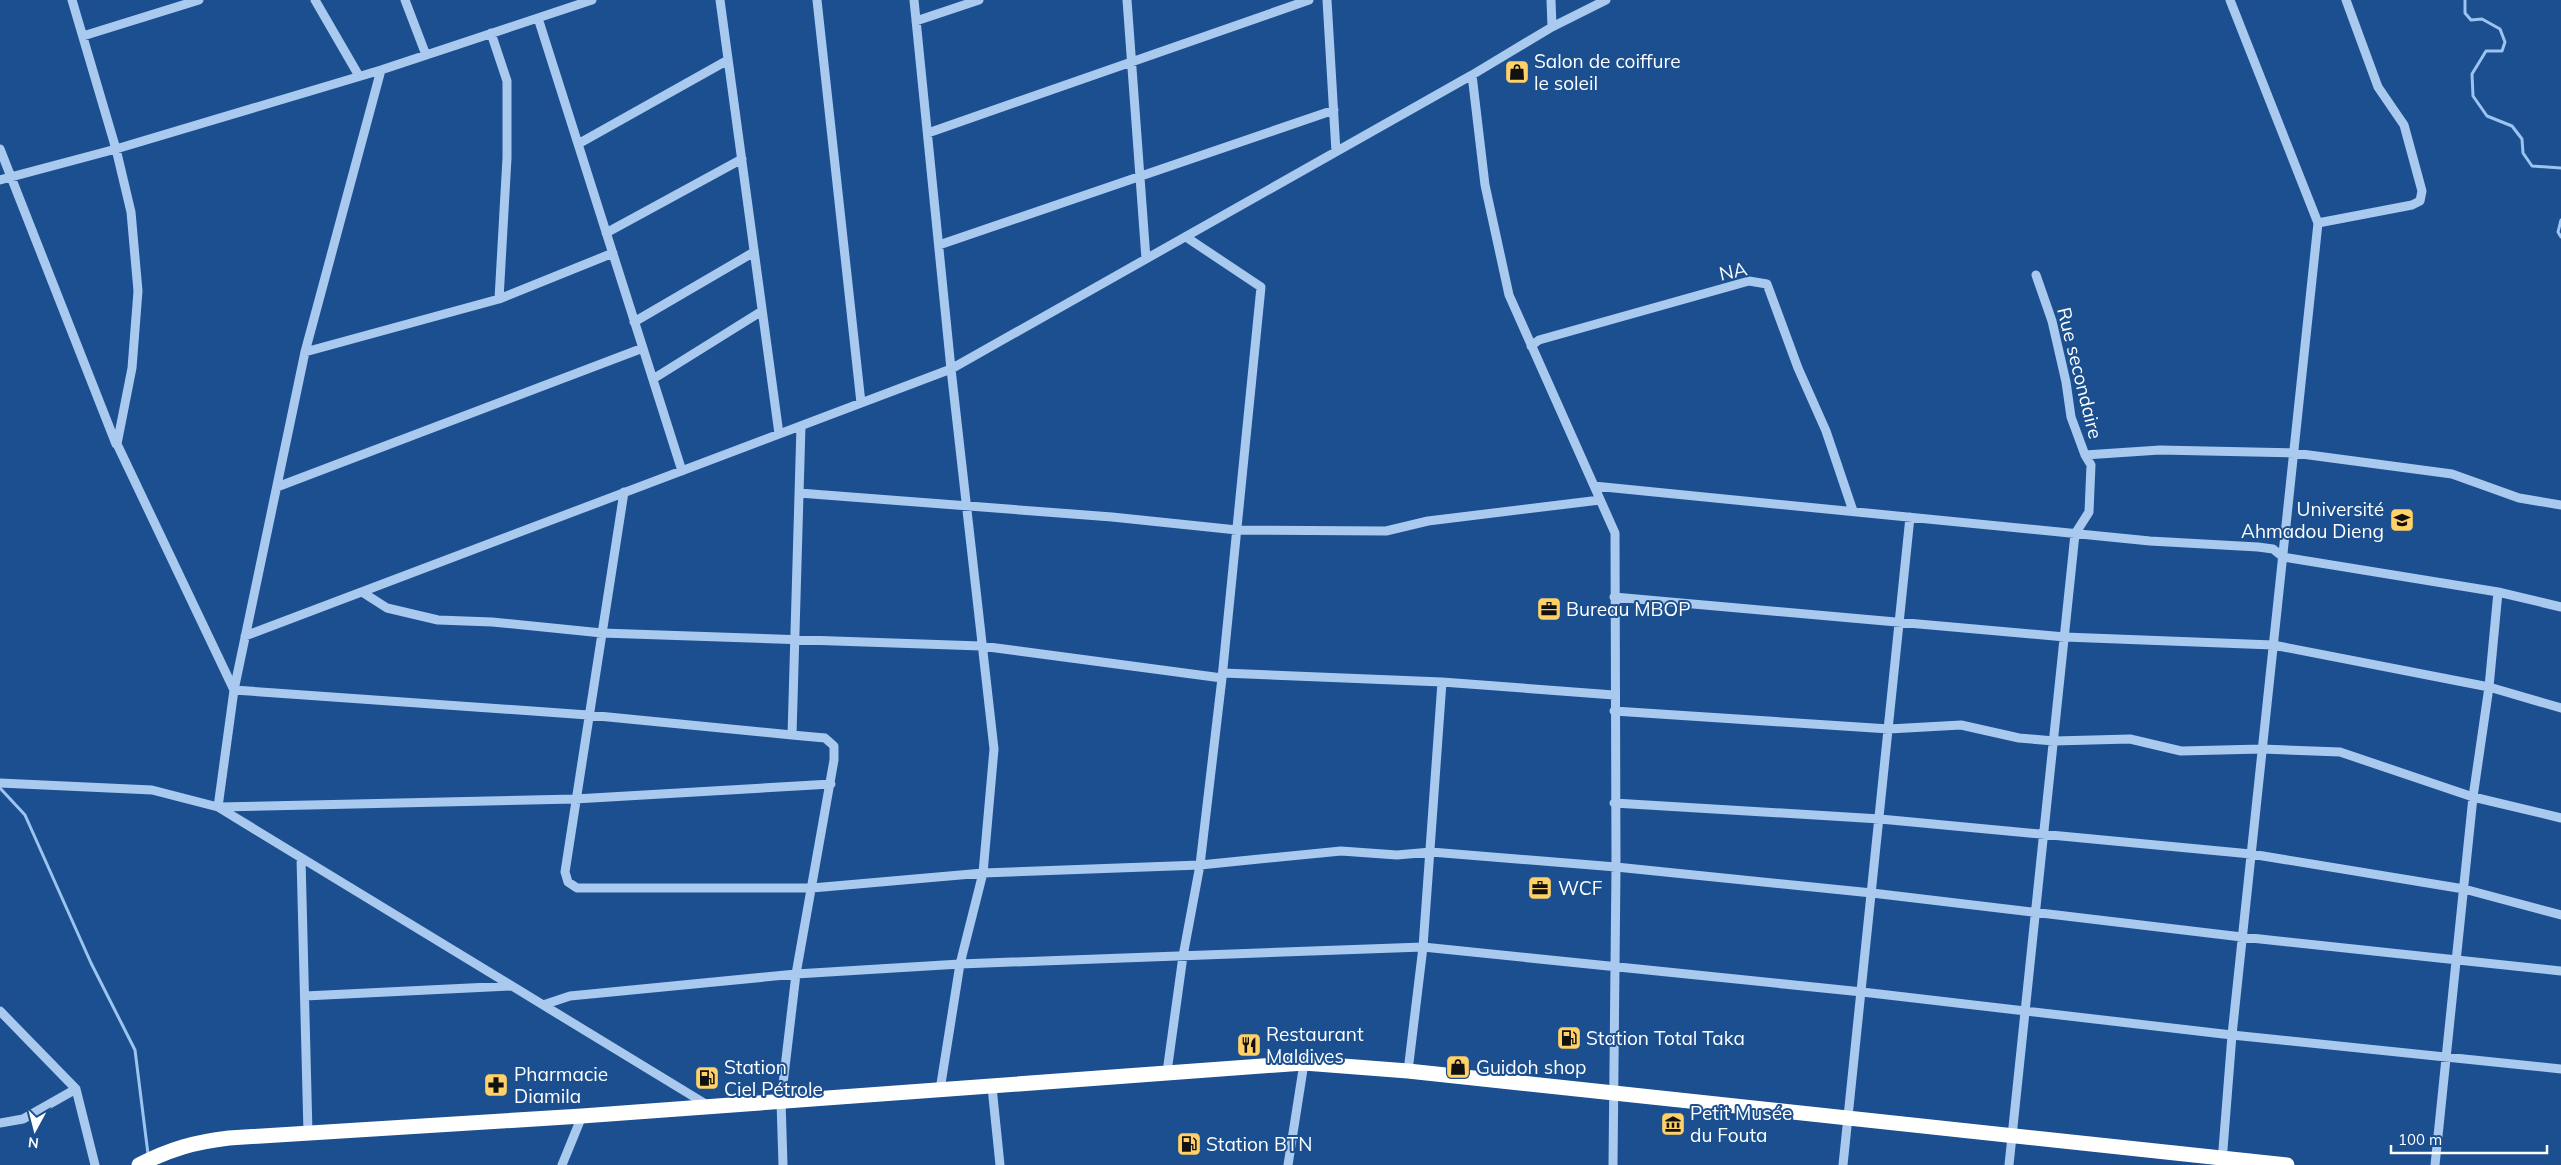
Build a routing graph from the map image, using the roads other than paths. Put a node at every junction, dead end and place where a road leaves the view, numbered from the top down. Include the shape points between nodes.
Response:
1 (72, 0) edge
2 (199, 0) edge
3 (315, 0) edge
4 (405, 0) edge
5 (592, 0) edge
6 (720, 0) edge
7 (817, 0) edge
8 (914, 0) edge
9 (979, 0) edge
10 (1126, 0) edge
11 (1309, 0) edge
12 (1327, 0) edge
13 (1551, 0) edge
14 (1606, 0) edge
15 (2230, 0) edge
16 (2346, 0) edge
17 (538, 18) junction
18 (916, 21) junction
19 (1552, 27) junction
20 (491, 33) junction
21 (83, 36) junction
22 (426, 55) junction
23 (728, 60) junction
24 (1131, 62) junction
25 (381, 70) junction
26 (359, 76) junction
27 (1472, 76) junction
28 (1334, 110) junction
29 (928, 133) junction
30 (578, 144) junction
31 (0, 149) edge
32 (116, 149) junction
33 (1336, 152) junction
34 (742, 159) junction
35 (0, 174) edge
36 (11, 176) junction
37 (1140, 176) junction
38 (0, 180) edge
39 (2318, 223) junction
40 (606, 233) junction
41 (1186, 237) junction
42 (939, 245) junction
43 (754, 252) junction
44 (612, 253) junction
45 (1146, 259) junction
46 (2036, 275) dead end
47 (499, 299) junction
48 (762, 311) junction
49 (634, 322) junction
50 (1531, 346) junction
51 (643, 348) junction
52 (305, 352) junction
53 (951, 369) junction
54 (652, 379) junction
55 (861, 403) junction
56 (801, 426) junction
57 (779, 434) junction
58 (116, 444) junction
59 (2294, 453) junction
60 (2085, 456) junction
61 (682, 471) junction
62 (277, 486) junction
63 (1594, 486) junction
64 (624, 492) junction
65 (799, 493) junction
66 (1600, 500) junction
67 (2561, 505) edge
68 (966, 507) junction
69 (1853, 511) junction
70 (1910, 517) junction
71 (1237, 530) junction
72 (2075, 534) junction
73 (2283, 557) junction
74 (362, 592) junction
75 (2498, 592) junction
76 (1614, 597) junction
77 (2561, 607) edge
78 (1899, 624) junction
79 (602, 633) junction
80 (245, 636) junction
81 (2065, 637) junction
82 (795, 641) junction
83 (2273, 645) junction
84 (981, 646) junction
85 (1222, 675) junction
86 (1442, 682) junction
87 (2489, 687) junction
88 (234, 690) junction
89 (1614, 695) junction
90 (2561, 708) edge
91 (1614, 711) junction
92 (588, 715) junction
93 (1889, 729) junction
94 (792, 735) junction
95 (2054, 741) junction
96 (2262, 749) junction
97 (0, 784) edge
98 (831, 784) junction
99 (2473, 797) junction
100 (575, 799) junction
101 (1614, 803) junction
102 (218, 807) junction
103 (2561, 818) edge
104 (1880, 819) junction
105 (2044, 834) junction
106 (1430, 852) junction
107 (2251, 854) junction
108 (301, 858) junction
109 (1200, 864) junction
110 (1616, 866) junction
111 (983, 873) junction
112 (812, 888) junction
113 (2464, 889) junction
114 (1872, 893) junction
115 (2036, 911) junction
116 (2561, 915) edge
117 (2242, 937) junction
118 (1423, 947) junction
119 (1183, 956) junction
120 (2456, 960) junction
121 (960, 964) junction
122 (1615, 966) junction
123 (2561, 971) edge
124 (796, 974) junction
125 (511, 986) junction
126 (1862, 992) junction
127 (305, 996) junction
128 (543, 1005) junction
129 (0, 1011) edge
130 (2026, 1011) junction
131 (2232, 1035) junction
132 (2446, 1058) junction
133 (1304, 1063) junction
134 (2561, 1069) edge
135 (1408, 1071) junction
136 (1167, 1072) junction
137 (992, 1087) junction
138 (76, 1089) junction
139 (940, 1090) junction
140 (1613, 1093) junction
141 (781, 1101) junction
142 (709, 1106) junction
143 (582, 1116) junction
144 (1848, 1119) junction
145 (0, 1123) edge
146 (308, 1133) junction
147 (2013, 1134) junction
148 (2222, 1161) edge
149 (95, 1165) edge
150 (140, 1165) edge
151 (562, 1165) edge
152 (783, 1165) edge
153 (1000, 1165) edge
154 (1288, 1165) edge
155 (1614, 1165) edge
156 (1842, 1165) edge
157 (2009, 1165) edge
158 (2287, 1165) edge
159 (2435, 1165) edge

1 - 21 street
2 - 21 street
3 - 26 street
4 - 22 street
5 - 17 street
6 - 23 street
7 - 55 street
8 - 18 street
9 - 18 street
10 - 24 street
11 - 24 street
12 - 28 street
13 - 19 street
14 - 19 street
15 - 39 street
16 - 39 street via 2378,86 2404,125 2422,191 2420,201 2412,205
17 - 20 street
17 - 30 street
18 - 29 street
19 - 27 street
20 - 22 street
20 - 47 street via 507,81
21 - 32 street
22 - 25 street
23 - 30 street
23 - 34 street
24 - 29 street
24 - 37 street
25 - 26 street
25 - 52 street
26 - 32 street
27 - 33 street
27 - 50 street via 1485,185 1509,295
28 - 33 street
28 - 37 street
29 - 42 street
30 - 40 street
31 - 36 street
32 - 36 street
32 - 58 street via 131,212 138,291 132,368
33 - 41 street
34 - 40 street
34 - 43 street
35 - 36 street
36 - 38 street
36 - 58 street
37 - 42 street
37 - 45 street
39 - 59 street
40 - 44 street
41 - 45 street
41 - 71 street via 1261,287
42 - 53 street
43 - 48 street
43 - 49 street
44 - 47 street
44 - 49 street
45 - 53 street
46 - 60 street, Rue secondaire via 2052,321 2070,416
47 - 52 street
48 - 54 street
48 - 57 street
49 - 51 street
50 - 63 street
50 - 69 street, NA via 1539,340 1749,282 1766,284 1826,431
51 - 54 street
51 - 62 street
52 - 62 street
53 - 55 street
53 - 68 street
54 - 61 street
55 - 56 street
56 - 57 street
56 - 65 street
57 - 61 street
58 - 88 street
59 - 60 street via 2160,450
59 - 67 street via 2452,474 2519,498
59 - 73 street
60 - 72 street, Rue secondaire via 2091,465 2090,512
61 - 64 street
62 - 80 street
63 - 66 street
63 - 69 street
64 - 74 street
64 - 79 street
65 - 68 street
65 - 82 street
66 - 71 street via 1428,522 1386,531
66 - 76 street via 1614,532
68 - 71 street
68 - 84 street
69 - 70 street
70 - 72 street
70 - 78 street
71 - 85 street
72 - 73 street via 2258,547 2273,549
72 - 81 street
73 - 75 street
73 - 83 street
74 - 79 street via 387,608 438,620
74 - 80 street
75 - 77 street
75 - 87 street
76 - 78 street
76 - 89 street
78 - 81 street
78 - 93 street
79 - 82 street
79 - 92 street
80 - 88 street
81 - 83 street
81 - 95 street
82 - 84 street
82 - 94 street
83 - 87 street
83 - 96 street
84 - 85 street
84 - 111 street via 994,749
85 - 86 street
85 - 109 street
86 - 89 street
86 - 106 street
87 - 90 street
87 - 99 street
88 - 92 street
88 - 102 street
89 - 91 street
91 - 93 street
91 - 101 street
92 - 94 street
92 - 100 street
93 - 95 street via 1962,725 2019,738
93 - 104 street
94 - 98 street via 824,738 834,746
95 - 96 street via 2130,739 2181,751
95 - 105 street
96 - 99 street via 2340,752
96 - 107 street
97 - 102 street via 152,790
98 - 100 street
98 - 112 street
99 - 103 street
99 - 113 street
100 - 102 street
100 - 112 street via 565,872 568,882 577,888
101 - 104 street
101 - 110 street
102 - 108 street
104 - 105 street
104 - 114 street
105 - 107 street
105 - 115 street
106 - 109 street via 1397,855 1341,851
106 - 110 street
106 - 118 street
107 - 113 street
107 - 117 street
108 - 125 street
108 - 127 street
109 - 111 street
109 - 119 street
110 - 114 street
110 - 122 street
111 - 112 street
111 - 121 street
112 - 124 street
113 - 116 street
113 - 120 street
114 - 115 street
114 - 126 street
115 - 117 street
115 - 130 street
117 - 120 street
117 - 131 street
118 - 119 street
118 - 122 street
118 - 135 street
119 - 121 street
119 - 136 street
120 - 123 street
120 - 132 street
121 - 124 street
121 - 139 street
122 - 126 street
122 - 140 street
124 - 128 street via 570,996
124 - 141 street
125 - 127 street
125 - 128 street
126 - 130 street
126 - 144 street
127 - 146 street
128 - 142 street
129 - 138 street
130 - 131 street
130 - 147 street
131 - 132 street
131 - 148 street
132 - 134 street
132 - 159 street
133 - 135 highway
133 - 136 highway
133 - 154 street
135 - 140 highway
136 - 137 highway
137 - 139 highway
137 - 153 street
138 - 145 street via 23,1119
138 - 149 street
139 - 141 highway
140 - 144 highway
140 - 155 street
141 - 142 highway
141 - 152 street
142 - 143 highway
143 - 146 highway
143 - 151 street
144 - 147 highway
144 - 156 street
146 - 150 highway via 194,1142
147 - 148 highway
147 - 157 street
148 - 158 highway

